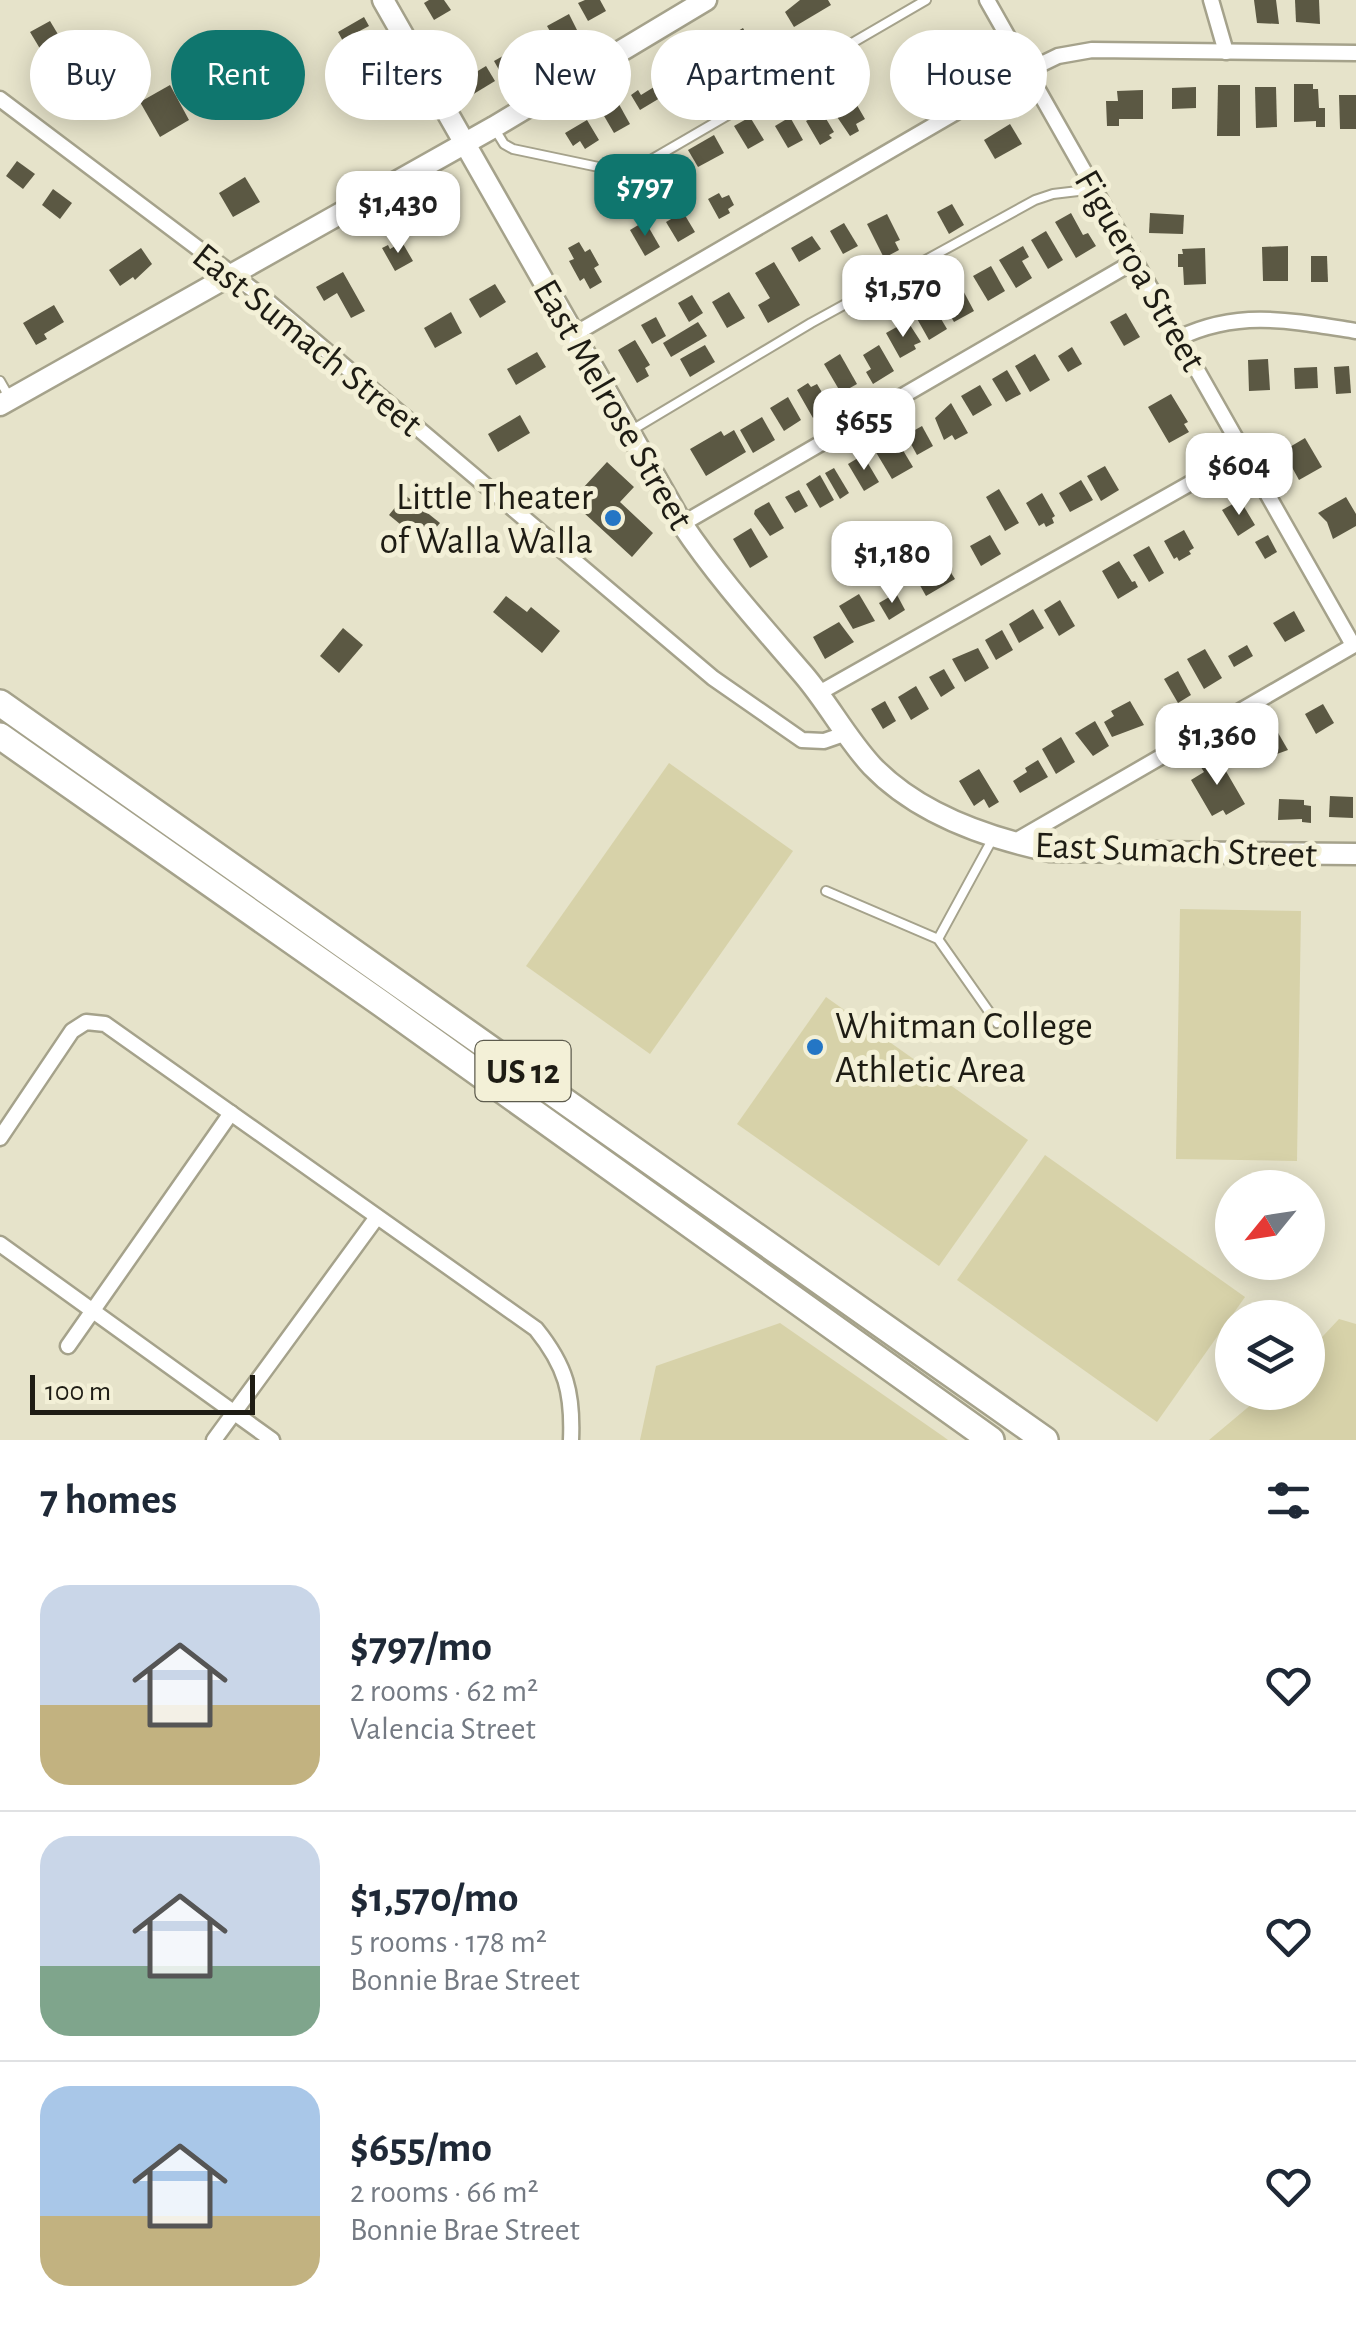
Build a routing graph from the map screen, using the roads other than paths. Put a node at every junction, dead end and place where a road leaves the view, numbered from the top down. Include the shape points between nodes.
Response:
1 (382, 0) edge
2 (706, 0) edge
3 (926, 0) edge
4 (987, 0) edge
5 (1211, 0) edge
6 (1004, 30) edge
7 (1226, 52) junction
8 (1356, 52) edge
9 (1047, 61) edge
10 (0, 99) edge
11 (1047, 106) edge
12 (942, 120) edge
13 (494, 127) junction
14 (464, 143) junction
15 (1094, 189) junction
16 (1136, 261) junction
17 (229, 274) junction
18 (1356, 331) edge
19 (572, 334) junction
20 (1179, 338) junction
21 (3, 395) edge
22 (628, 432) junction
23 (1244, 454) junction
24 (682, 524) junction
25 (1355, 644) edge
26 (820, 693) junction
27 (0, 703) edge
28 (0, 712) edge
29 (847, 733) junction
30 (0, 736) edge
31 (67, 751) junction
32 (1003, 840) junction
33 (1356, 854) edge
34 (826, 891) dead end
35 (938, 939) junction
36 (997, 1023) dead end
37 (231, 1114) junction
38 (0, 1138) edge
39 (376, 1217) junction
40 (6, 1248) edge
41 (93, 1311) junction
42 (68, 1346) dead end
43 (233, 1414) junction
44 (214, 1440) edge
45 (272, 1440) edge
46 (571, 1440) edge
47 (991, 1440) edge
48 (1045, 1440) edge

1 - 14 street, East Melrose Street
2 - 13 street
3 - 13 lane via 637,168 608,169 513,149
4 - 6 street, Figueroa Street
5 - 7 street
7 - 8 street
7 - 9 street via 1075,52
10 - 17 street, East Sumach Street
11 - 15 street, Figueroa Street
12 - 19 street
13 - 14 street
14 - 17 street
14 - 19 street, East Melrose Street
15 - 16 street, Figueroa Street
15 - 22 lane via 1035,200
16 - 20 street, Figueroa Street
16 - 24 street
17 - 21 street
17 - 29 street, East Sumach Street via 726,688 802,740
18 - 20 street via 1263,318 1212,325
19 - 22 street, East Melrose Street
20 - 23 street, Figueroa Street
22 - 24 street, East Melrose Street
23 - 25 street, Figueroa Street
23 - 26 street
24 - 26 street, East Melrose Street
25 - 32 street
26 - 29 street, East Melrose Street
27 - 31 highway, US 12
28 - 31 highway
29 - 32 street, East Sumach Street via 897,788
30 - 47 highway, US 12
31 - 48 highway, US 12
32 - 33 street, East Sumach Street via 1050,851
32 - 35 lane
34 - 35 lane
35 - 36 lane
37 - 38 street via 106,1024 86,1022 72,1031
37 - 39 street
37 - 41 street
39 - 43 street
39 - 46 street via 536,1330 566,1380
40 - 41 street
41 - 42 street
41 - 43 street
43 - 44 street
43 - 45 street

